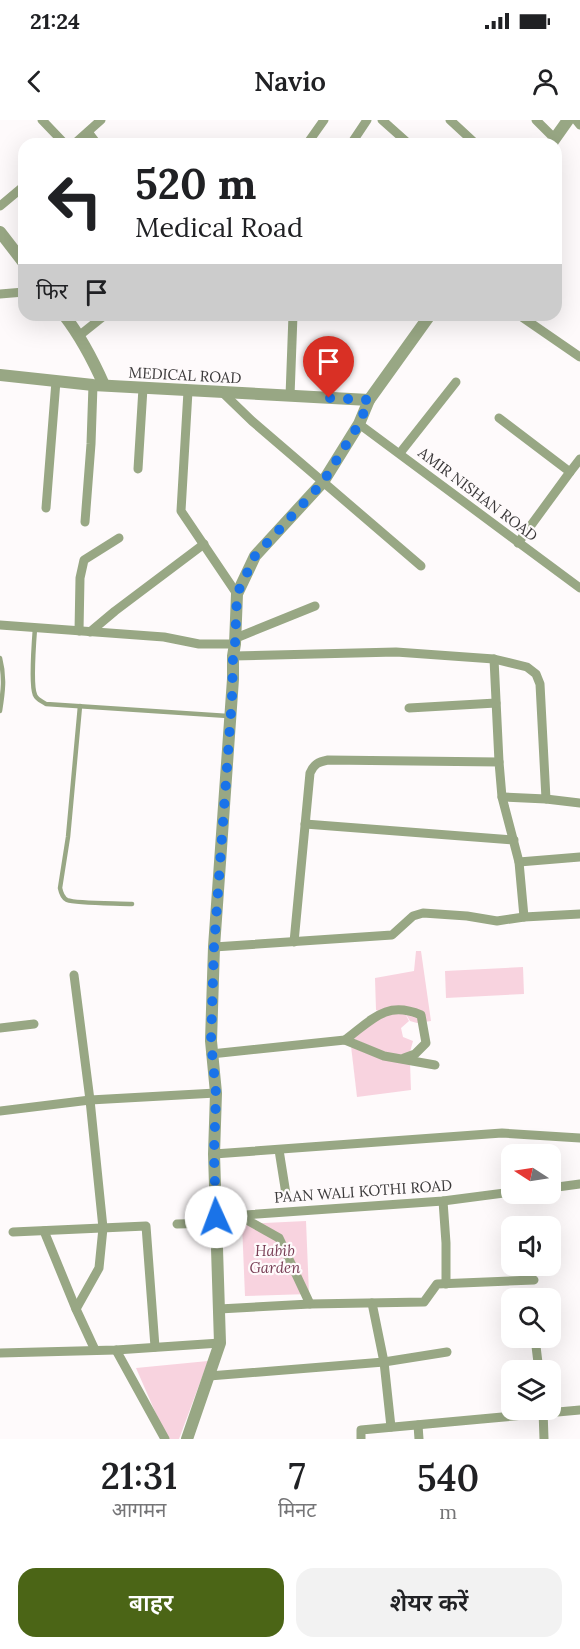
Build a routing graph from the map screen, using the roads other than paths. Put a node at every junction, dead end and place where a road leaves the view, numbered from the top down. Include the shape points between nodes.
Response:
1 (42, 120) edge
2 (101, 120) edge
3 (324, 120) edge
4 (367, 120) edge
5 (382, 120) edge
6 (450, 120) edge
7 (536, 120) edge
8 (568, 120) edge
9 (576, 120) edge
10 (580, 125) edge
11 (88, 132) junction
12 (59, 138) edge
13 (81, 138) edge
14 (92, 138) edge
15 (311, 138) edge
16 (355, 138) edge
17 (402, 138) edge
18 (470, 138) edge
19 (551, 138) edge
20 (555, 138) edge
21 (18, 191) edge
22 (0, 206) edge
23 (0, 232) edge
24 (18, 255) edge
25 (18, 292) edge
26 (0, 294) edge
27 (69, 321) edge
28 (98, 321) edge
29 (293, 321) edge
30 (426, 321) edge
31 (528, 321) edge
32 (80, 335) junction
33 (580, 357) edge
34 (0, 375) edge
35 (56, 381) junction
36 (456, 382) dead end
37 (98, 385) junction
38 (143, 388) junction
39 (188, 391) junction
40 (222, 392) junction
41 (290, 396) junction
42 (369, 400) junction
43 (499, 418) dead end
44 (359, 424) junction
45 (400, 453) junction
46 (580, 459) edge
47 (138, 469) dead end
48 (570, 472) junction
49 (323, 482) junction
50 (46, 508) dead end
51 (85, 522) dead end
52 (119, 538) dead end
53 (518, 543) junction
54 (204, 544) junction
55 (421, 566) dead end
56 (580, 588) edge
57 (237, 594) junction
58 (315, 606) dead end
59 (0, 626) edge
60 (35, 628) junction
61 (79, 631) junction
62 (90, 632) junction
63 (235, 646) junction
64 (0, 658) edge
65 (494, 659) junction
66 (2, 681) edge
67 (496, 703) junction
68 (80, 706) junction
69 (410, 708) dead end
70 (0, 711) edge
71 (231, 716) junction
72 (499, 762) junction
73 (502, 796) junction
74 (546, 799) junction
75 (580, 803) edge
76 (305, 824) junction
77 (514, 840) junction
78 (580, 857) edge
79 (519, 862) junction
80 (132, 904) dead end
81 (580, 914) edge
82 (524, 917) junction
83 (294, 942) junction
84 (214, 947) junction
85 (74, 975) dead end
86 (34, 1024) dead end
87 (0, 1028) edge
88 (345, 1040) junction
89 (211, 1054) junction
90 (402, 1059) junction
91 (435, 1065) dead end
92 (216, 1094) junction
93 (90, 1100) junction
94 (0, 1111) edge
95 (580, 1138) edge
96 (279, 1150) junction
97 (214, 1154) junction
98 (580, 1184) edge
99 (561, 1187) edge
100 (501, 1193) edge
101 (286, 1194) dead end
102 (442, 1201) junction
103 (238, 1215) junction
104 (216, 1220) junction
105 (177, 1224) dead end
106 (103, 1228) junction
107 (44, 1231) junction
108 (13, 1232) dead end
109 (534, 1280) dead end
110 (446, 1284) junction
111 (372, 1303) junction
112 (309, 1304) junction
113 (76, 1309) junction
114 (219, 1309) junction
115 (220, 1343) junction
116 (155, 1347) junction
117 (95, 1350) junction
118 (116, 1350) junction
119 (447, 1352) dead end
120 (0, 1353) edge
121 (384, 1362) junction
122 (209, 1376) junction
123 (580, 1410) edge
124 (561, 1411) edge
125 (501, 1416) edge
126 (543, 1420) edge
127 (418, 1425) junction
128 (391, 1427) junction
129 (165, 1439) edge
130 (187, 1439) edge
131 (361, 1439) edge
132 (419, 1439) edge
133 (544, 1439) edge

1 - 12 street
2 - 11 street
3 - 15 street
4 - 16 street
5 - 17 street
6 - 18 street
7 - 19 street
8 - 20 street
9 - 10 street
11 - 13 street
11 - 14 street
21 - 22 street
23 - 24 street
25 - 26 street
27 - 32 street
28 - 32 street
29 - 41 street
30 - 42 street
31 - 33 street
32 - 37 street via 94,362
34 - 35 street, MEDICAL ROAD
35 - 37 street, MEDICAL ROAD
35 - 50 street
36 - 45 street
37 - 38 street, MEDICAL ROAD
37 - 51 street
38 - 39 street, MEDICAL ROAD
38 - 47 street
39 - 40 street, MEDICAL ROAD
39 - 54 street via 181,511
40 - 41 street, MEDICAL ROAD
40 - 49 street
41 - 42 street, MEDICAL ROAD
42 - 44 street
43 - 48 street
44 - 45 street, AMIR NISHAN ROAD
44 - 49 street
45 - 53 street, AMIR NISHAN ROAD
46 - 48 street
48 - 53 street
49 - 55 street
49 - 57 street via 255,556
52 - 61 street via 84,560
53 - 56 street, AMIR NISHAN ROAD
54 - 57 street
54 - 62 street
57 - 63 street
58 - 63 street
59 - 60 street
60 - 61 street
60 - 68 lane via 35,695 46,704
61 - 62 street
62 - 63 street
63 - 65 street
63 - 71 street
64 - 66 lane
65 - 67 street
65 - 74 street via 527,667 540,684
66 - 70 lane
67 - 69 street
67 - 72 street
68 - 71 lane
68 - 80 lane via 61,894 76,902
71 - 84 street
72 - 73 street
72 - 76 street via 318,763 310,773
73 - 74 street
73 - 77 street
74 - 75 street
76 - 77 street
76 - 83 street
77 - 79 street
78 - 79 street
79 - 82 street
81 - 82 street
82 - 83 street via 497,921 423,914 412,916 392,935
83 - 84 street
84 - 89 street
85 - 93 street
86 - 87 street
88 - 89 street
88 - 90 street
88 - 90 street via 381,1013 414,1012 421,1015 426,1043 415,1054
89 - 92 street
90 - 91 street
92 - 93 street
92 - 97 street
93 - 94 street
93 - 106 street
95 - 96 street via 502,1132
96 - 97 street
96 - 101 street
97 - 104 street
98 - 99 street
100 - 102 street, PAAN WALI KOTHI ROAD
102 - 103 street, PAAN WALI KOTHI ROAD
102 - 110 street
103 - 104 street, PAAN WALI KOTHI ROAD
103 - 112 street via 279,1238
104 - 105 street, PAAN WALI KOTHI ROAD
104 - 114 street
106 - 107 street
106 - 113 street via 99,1268
106 - 116 street via 146,1226
107 - 108 street
107 - 113 street
109 - 110 street
110 - 111 street via 437,1284 424,1302
111 - 112 street
111 - 121 street
112 - 114 street
113 - 117 street
114 - 115 street
115 - 116 street
115 - 122 street
116 - 118 street
117 - 118 street
117 - 120 street
118 - 129 street
119 - 121 street
121 - 122 street
121 - 128 street
122 - 130 street
123 - 124 street
125 - 127 street
126 - 133 street
127 - 128 street
127 - 132 street
128 - 131 street via 361,1430

